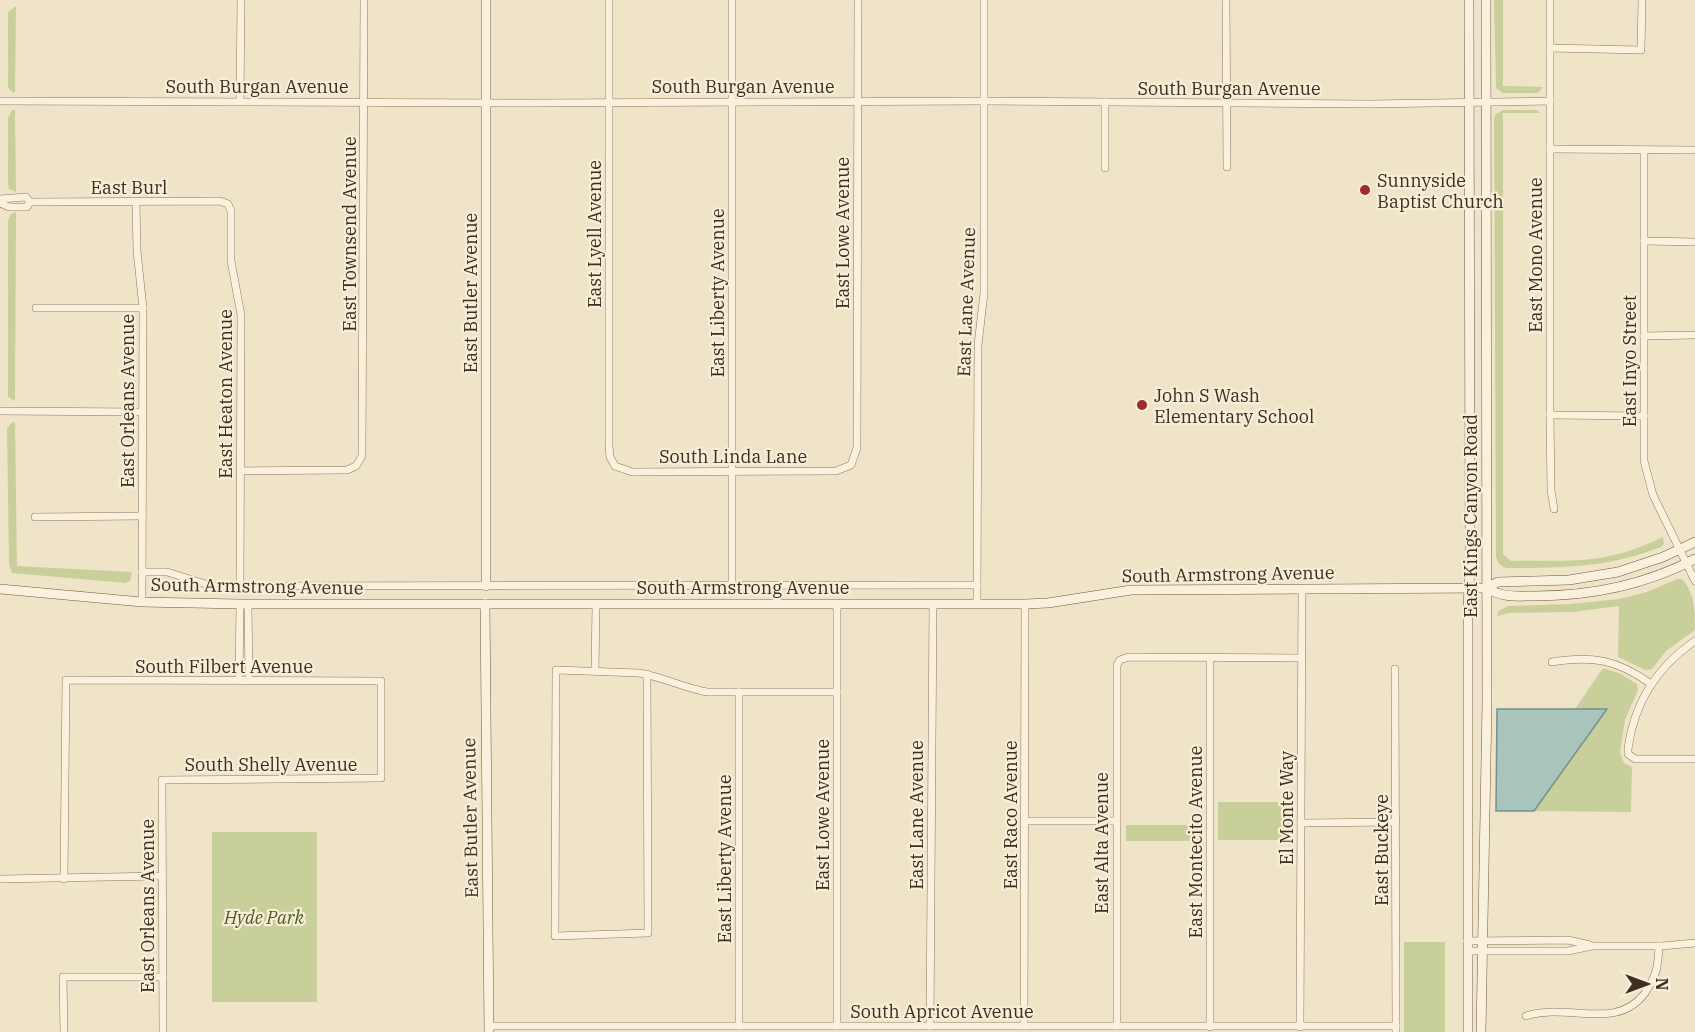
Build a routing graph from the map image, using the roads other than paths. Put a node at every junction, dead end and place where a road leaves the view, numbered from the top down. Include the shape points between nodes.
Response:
1 (241, 0) edge
2 (364, 0) edge
3 (486, 0) edge
4 (609, 0) edge
5 (732, 0) edge
6 (858, 0) edge
7 (984, 0) edge
8 (1226, 0) edge
9 (1469, 0) edge
10 (1486, 0) edge
11 (1550, 0) edge
12 (1642, 0) edge
13 (1550, 48) junction
14 (984, 100) junction
15 (0, 101) edge
16 (240, 101) junction
17 (364, 101) junction
18 (609, 101) junction
19 (732, 101) junction
20 (857, 101) junction
21 (1486, 101) junction
22 (1550, 101) junction
23 (486, 102) junction
24 (1105, 102) junction
25 (1470, 102) junction
26 (1226, 103) junction
27 (1550, 149) junction
28 (1644, 150) junction
29 (1695, 150) edge
30 (1227, 167) dead end
31 (1105, 168) dead end
32 (0, 201) edge
33 (136, 202) junction
34 (228, 204) joint
35 (1644, 241) junction
36 (1695, 242) edge
37 (36, 308) dead end
38 (143, 308) junction
39 (1695, 335) edge
40 (1644, 336) junction
41 (0, 411) edge
42 (142, 412) junction
43 (1550, 415) junction
44 (1644, 416) junction
45 (851, 465) joint
46 (615, 466) joint
47 (240, 471) junction
48 (732, 471) junction
49 (1554, 509) dead end
50 (142, 516) junction
51 (35, 517) dead end
52 (1695, 542) edge
53 (1679, 550) junction
54 (1691, 561) edge
55 (142, 572) junction
56 (1695, 581) edge
57 (732, 585) junction
58 (977, 585) junction
59 (240, 586) junction
60 (486, 586) junction
61 (0, 588) edge
62 (1486, 588) junction
63 (1302, 589) junction
64 (1469, 589) junction
65 (142, 602) junction
66 (244, 604) junction
67 (485, 604) junction
68 (596, 604) junction
69 (837, 604) junction
70 (933, 604) junction
71 (977, 604) junction
72 (1025, 604) junction
73 (1695, 641) edge
74 (1210, 658) junction
75 (1301, 658) junction
76 (1552, 662) dead end
77 (1395, 669) dead end
78 (595, 670) junction
79 (647, 674) junction
80 (239, 680) junction
81 (249, 680) junction
82 (1650, 684) junction
83 (739, 692) junction
84 (837, 692) junction
85 (1695, 759) edge
86 (381, 778) joint
87 (162, 780) joint
88 (1024, 821) junction
89 (1116, 821) junction
90 (1395, 822) junction
91 (1301, 823) junction
92 (162, 876) junction
93 (0, 879) edge
94 (64, 879) junction
95 (1467, 941) junction
96 (1482, 941) junction
97 (1695, 943) edge
98 (1592, 946) junction
99 (1659, 946) junction
100 (1468, 951) junction
101 (1482, 951) junction
102 (162, 977) junction
103 (1526, 1017) dead end
104 (739, 1026) junction
105 (837, 1026) junction
106 (930, 1026) junction
107 (1024, 1026) junction
108 (1117, 1026) junction
109 (1210, 1026) junction
110 (1300, 1027) junction
111 (489, 1029) edge
112 (976, 1029) edge
113 (1167, 1029) edge
114 (1396, 1029) edge
115 (63, 1032) edge
116 (163, 1032) edge
117 (1468, 1032) edge
118 (1481, 1032) edge

1 - 16 street
2 - 17 street, East Townsend Avenue
3 - 23 street, East Butler Avenue
4 - 18 street, East Lyell Avenue
5 - 19 street, East Liberty Avenue
6 - 20 street, East Lowe Avenue
7 - 14 street, East Lane Avenue
8 - 26 street
9 - 25 street, East Kings Canyon Road
10 - 21 street, East Kings Canyon Road
11 - 13 street, East Mono Avenue
12 - 13 street via 1641,50
13 - 22 street, East Mono Avenue
14 - 20 street, South Burgan Avenue
14 - 24 street, South Burgan Avenue
14 - 58 street, East Lane Avenue
15 - 16 street, South Burgan Avenue
16 - 17 street, South Burgan Avenue
17 - 23 street, South Burgan Avenue
17 - 47 street, East Townsend Avenue via 362,456 356,466 342,470
18 - 19 street, South Burgan Avenue
18 - 23 street, South Burgan Avenue
18 - 46 street, East Lyell Avenue via 609,446
19 - 20 street, South Burgan Avenue
19 - 48 street, East Liberty Avenue
20 - 45 street, East Lowe Avenue via 857,448
21 - 22 street, South Burgan Avenue
21 - 25 street, South Burgan Avenue
21 - 62 street, East Kings Canyon Road
22 - 27 street, East Mono Avenue
23 - 60 street, East Butler Avenue
24 - 26 street, South Burgan Avenue
24 - 31 street
25 - 26 street, South Burgan Avenue
25 - 64 street, East Kings Canyon Road
26 - 30 street
27 - 28 street
27 - 43 street, East Mono Avenue
28 - 29 street
28 - 35 street, East Inyo Street
32 - 33 street, East Burl via 26,197 30,202
33 - 34 street, East Burl
33 - 38 street, East Orleans Avenue
34 - 47 street, East Heaton Avenue via 231,261 241,315
35 - 36 street
35 - 40 street, East Inyo Street
37 - 38 street
38 - 42 street, East Orleans Avenue
39 - 40 street
40 - 44 street, East Inyo Street
41 - 42 street
42 - 50 street, East Orleans Avenue
43 - 44 street
43 - 49 street, East Mono Avenue
44 - 53 street, East Inyo Street via 1647,478
45 - 48 street, South Linda Lane via 836,471
46 - 48 street, South Linda Lane via 632,472
47 - 59 street, East Heaton Avenue
48 - 57 street, East Liberty Avenue
50 - 51 street
50 - 55 street, East Orleans Avenue
52 - 53 street
53 - 54 street, East Inyo Street
53 - 62 street via 1618,572 1569,580 1498,582
54 - 56 street, East Inyo Street
54 - 62 street via 1633,584 1576,595 1499,596
55 - 59 street, South Armstrong Avenue via 167,573 207,586
55 - 65 street, East Orleans Avenue
57 - 58 street, South Armstrong Avenue
57 - 60 street, South Armstrong Avenue
58 - 71 street, East Lane Avenue
59 - 60 street, South Armstrong Avenue
61 - 65 street, South Armstrong Avenue
62 - 64 street, South Armstrong Avenue
62 - 96 street, East Kings Canyon Road
63 - 64 street, South Armstrong Avenue
63 - 72 street, South Armstrong Avenue via 1131,590
63 - 75 street, El Monte Way
64 - 95 street, East Kings Canyon Road
65 - 66 street, South Armstrong Avenue
66 - 67 street, South Armstrong Avenue
66 - 80 street
66 - 81 street
67 - 68 street, South Armstrong Avenue
67 - 111 street, East Butler Avenue
68 - 69 street, South Armstrong Avenue
68 - 78 street
69 - 70 street, South Armstrong Avenue
69 - 84 street, East Lowe Avenue
70 - 71 street, South Armstrong Avenue
70 - 106 street, East Lane Avenue
71 - 72 street, South Armstrong Avenue
72 - 88 street, East Raco Avenue
73 - 82 street
74 - 75 street
74 - 89 street, East Alta Avenue via 1120,660
74 - 109 street, East Montecito Avenue
75 - 91 street, El Monte Way
76 - 82 street via 1584,658 1613,663
77 - 90 street, East Buckeye
78 - 79 street
78 - 79 street via 556,670 555,936 648,933
79 - 83 street via 698,690
80 - 81 street, South Filbert Avenue
80 - 94 street, South Filbert Avenue via 66,681
81 - 86 street, South Filbert Avenue via 381,681
82 - 85 street via 1630,732 1631,757
83 - 84 street
83 - 104 street, East Liberty Avenue
84 - 105 street, East Lowe Avenue
86 - 87 street, South Shelly Avenue
87 - 92 street, East Orleans Avenue
88 - 89 street
88 - 107 street, East Raco Avenue
89 - 108 street, East Alta Avenue
90 - 91 street
90 - 114 street, East Buckeye
91 - 110 street, El Monte Way
92 - 94 street
92 - 102 street, East Orleans Avenue
93 - 94 street
95 - 96 street
95 - 100 street, East Kings Canyon Road
96 - 98 street via 1568,940
96 - 101 street, East Kings Canyon Road
97 - 99 street
98 - 99 street
98 - 101 street via 1568,951
99 - 103 street via 1656,976 1640,1000 1624,1013 1605,1017 1539,1012
100 - 101 street
100 - 117 street, East Kings Canyon Road
101 - 118 street, East Kings Canyon Road
102 - 115 street via 63,977
102 - 116 street, East Orleans Avenue
104 - 105 street, South Apricot Avenue
104 - 111 street, South Apricot Avenue
105 - 106 street, South Apricot Avenue
106 - 112 street, South Apricot Avenue
107 - 108 street, South Apricot Avenue
107 - 112 street, South Apricot Avenue
108 - 113 street, South Apricot Avenue
109 - 110 street, South Apricot Avenue
109 - 113 street, South Apricot Avenue
110 - 114 street, South Apricot Avenue

